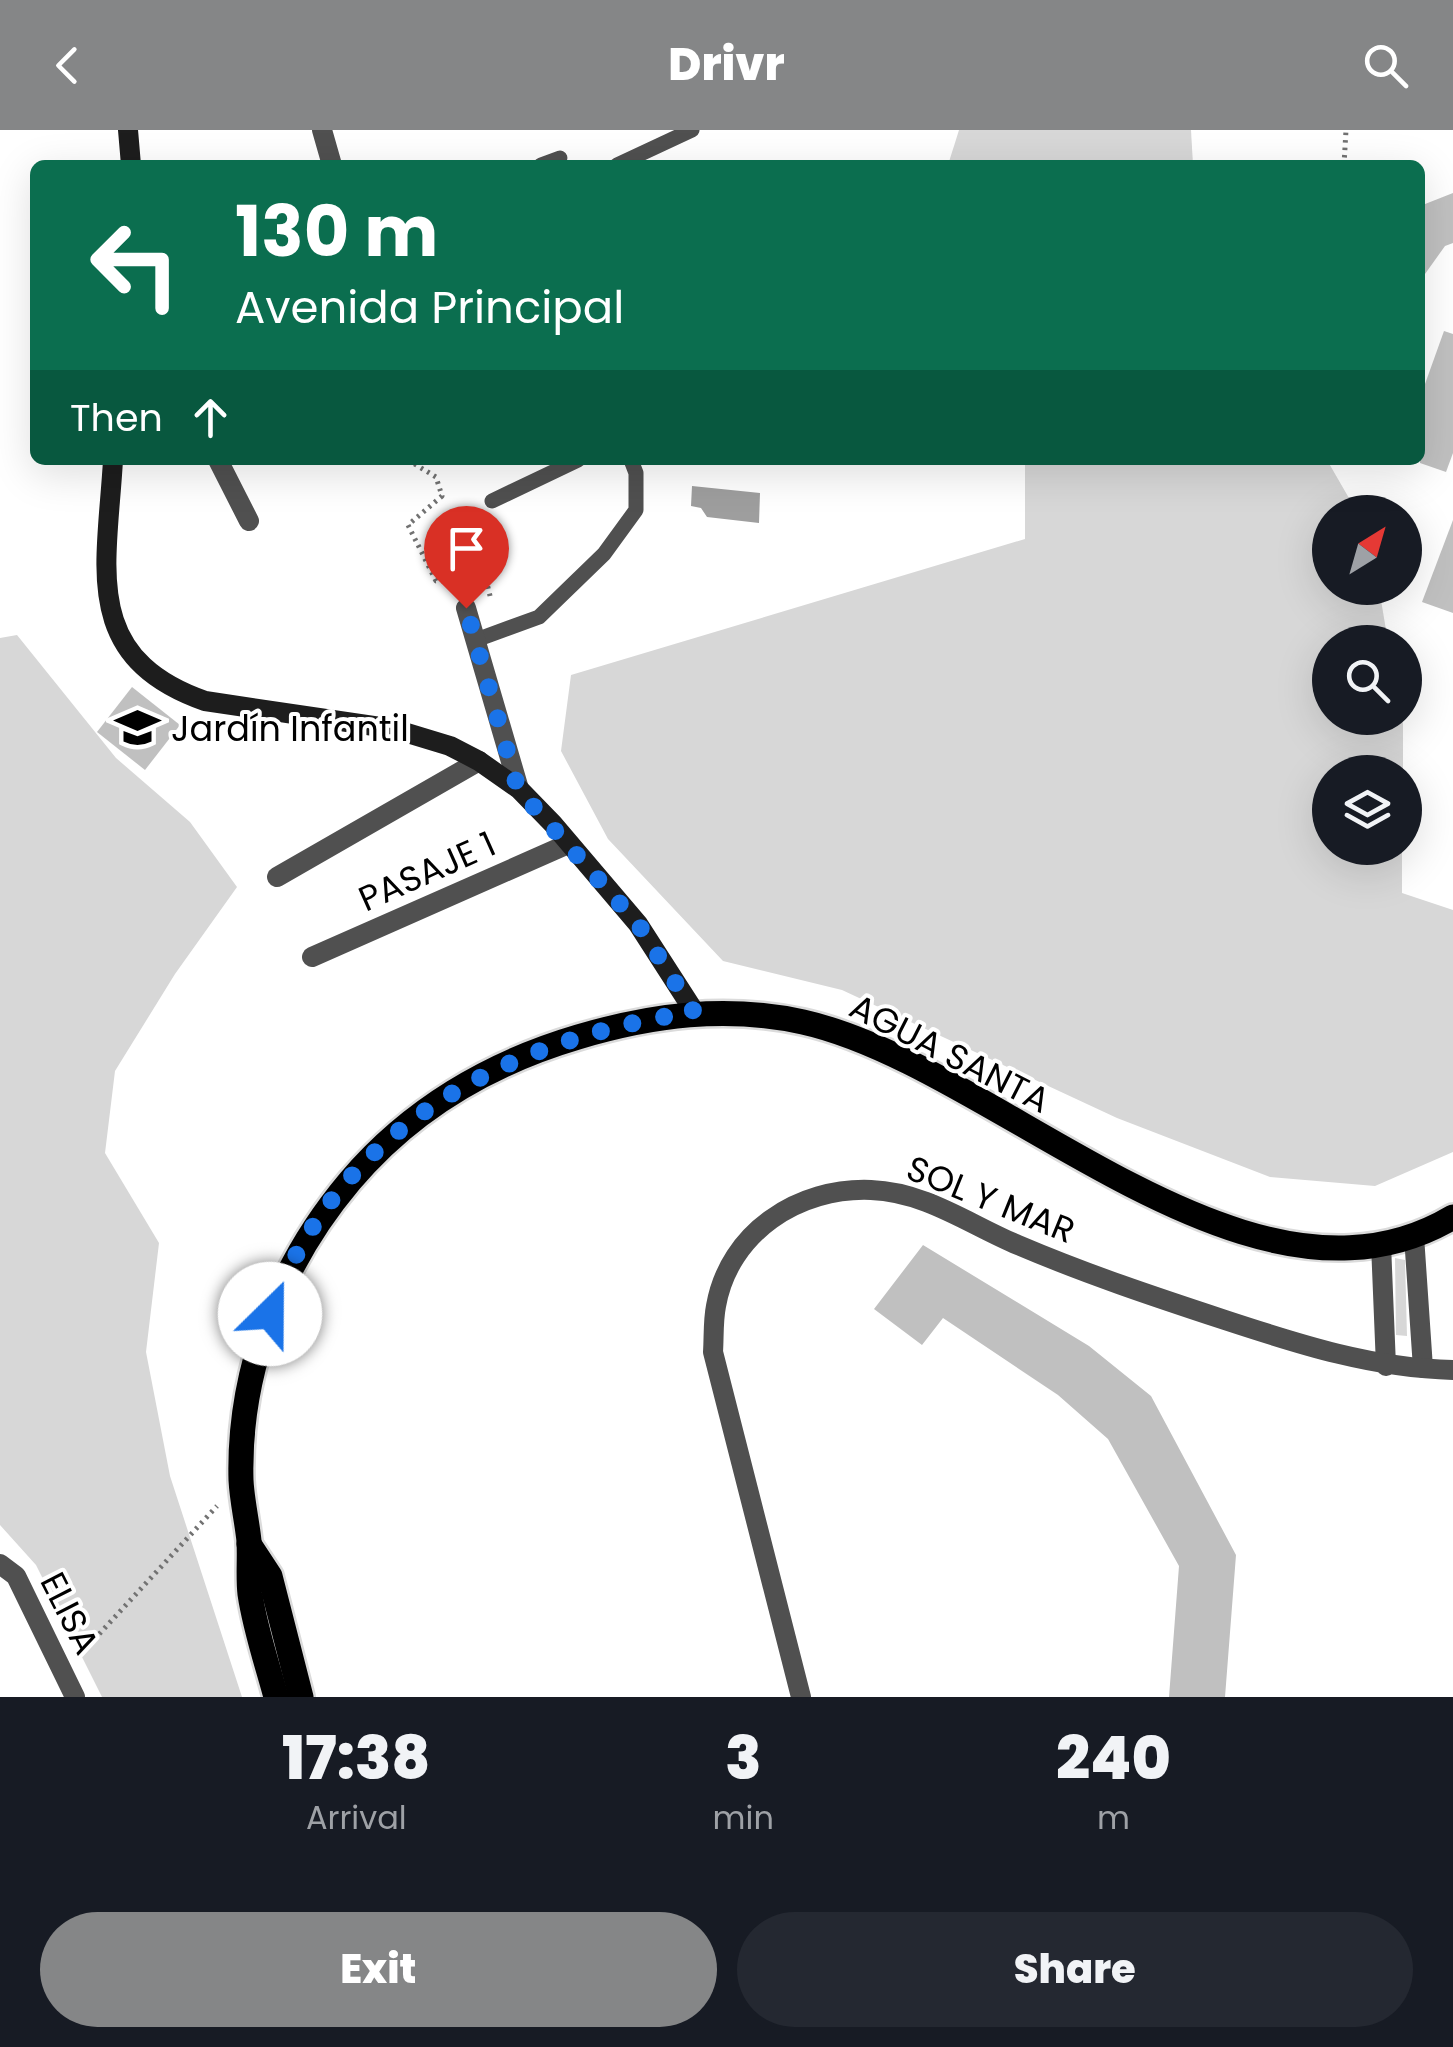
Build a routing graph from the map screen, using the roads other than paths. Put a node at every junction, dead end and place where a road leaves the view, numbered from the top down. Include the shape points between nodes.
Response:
1 (128, 130) edge
2 (322, 130) edge
3 (692, 130) edge
4 (560, 158) dead end
5 (131, 160) edge
6 (331, 160) edge
7 (555, 160) edge
8 (628, 160) edge
9 (113, 465) edge
10 (221, 465) edge
11 (568, 465) edge
12 (633, 465) edge
13 (492, 501) dead end
14 (250, 521) dead end
15 (466, 608) dead end
16 (476, 640) junction
17 (479, 760) junction
18 (518, 789) junction
19 (568, 844) junction
20 (278, 876) dead end
21 (312, 957) dead end
22 (694, 1012) junction
23 (1453, 1218) edge
24 (1414, 1236) junction
25 (1381, 1244) junction
26 (1386, 1366) junction
27 (1422, 1368) junction
28 (1453, 1370) edge
29 (249, 1544) junction
30 (0, 1564) edge
31 (74, 1697) edge
32 (276, 1697) edge
33 (301, 1697) edge
34 (801, 1697) edge

1 - 5 street
2 - 6 street
3 - 8 lane
4 - 7 lane
9 - 17 street via 110,619 146,669 205,701 394,728
10 - 14 street
11 - 13 lane
12 - 16 lane via 636,510 604,554 539,616
15 - 16 street
16 - 18 street
17 - 18 street
17 - 20 street
18 - 19 street
19 - 21 street, PASAJE 1
19 - 22 street via 638,924
22 - 25 main road, AGUA SANTA via 806,1022 856,1039 1145,1193 1220,1224 1322,1248
22 - 29 main road, AGUA SANTA via 599,1030 495,1068 404,1126 316,1221 281,1284 258,1345 241,1480
23 - 24 main road, AGUA SANTA
24 - 25 main road, AGUA SANTA
24 - 27 street
25 - 26 street
26 - 27 street, SOL Y MAR
26 - 34 street, SOL Y MAR via 1306,1348 1155,1298 904,1194 824,1194 785,1206 731,1266 716,1304 713,1352
27 - 28 street, SOL Y MAR
29 - 32 main road, AGUA SANTA via 250,1594
29 - 33 main road, AGUA SANTA via 270,1576
30 - 31 street, ELISA via 16,1576

